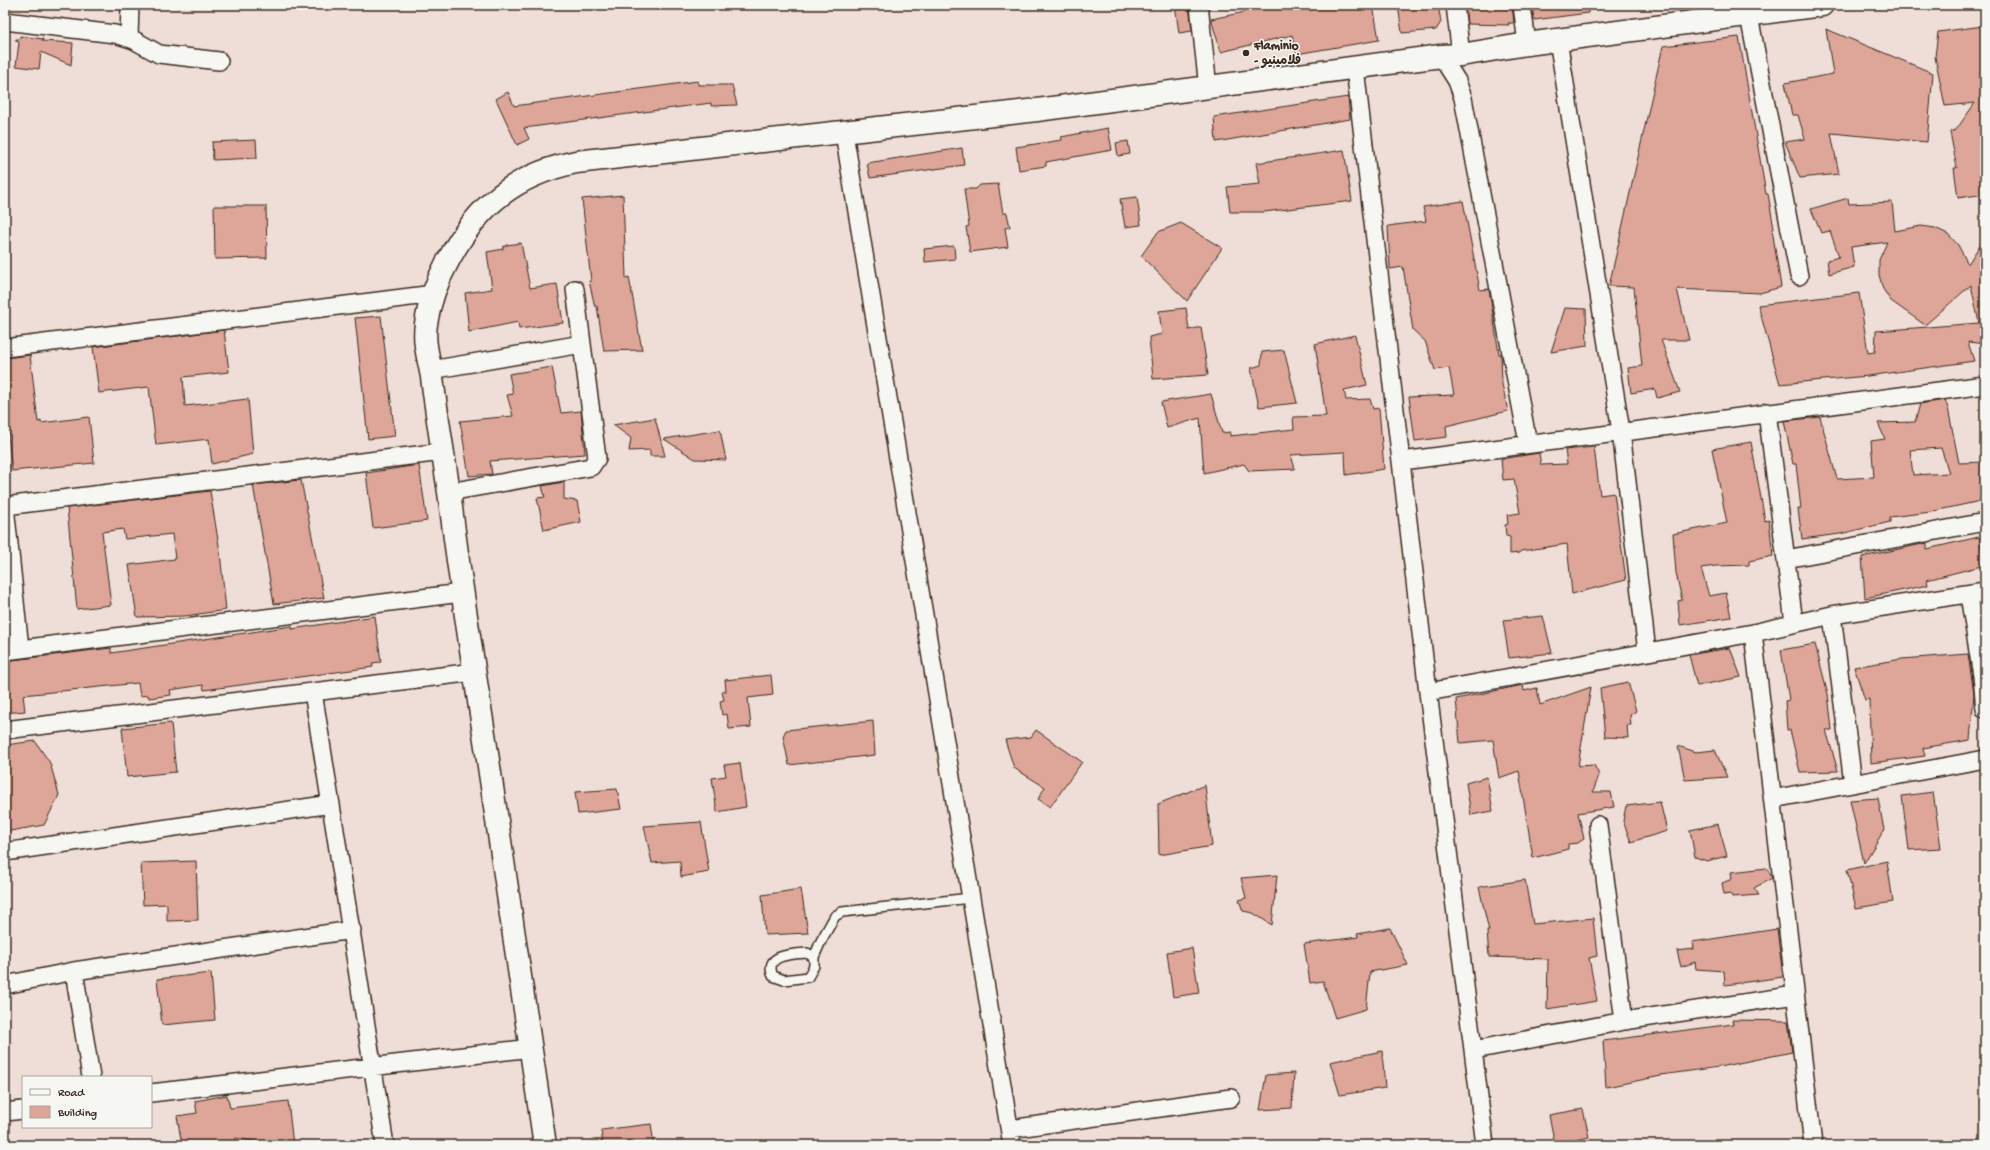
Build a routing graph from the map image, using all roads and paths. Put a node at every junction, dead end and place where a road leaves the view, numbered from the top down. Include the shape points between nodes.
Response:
1 (130, 5) edge
2 (1199, 5) edge
3 (1455, 5) edge
4 (1522, 5) edge
5 (1822, 5) edge
6 (1757, 12) edge
7 (5, 21) edge
8 (129, 38) junction
9 (1558, 40) junction
10 (1527, 44) junction
11 (1451, 56) junction
12 (219, 60) dead end
13 (1355, 68) junction
14 (1208, 88) junction
15 (844, 133) junction
16 (1799, 276) dead end
17 (575, 289) dead end
18 (434, 294) junction
19 (582, 344) junction
20 (5, 348) edge
21 (431, 370) junction
22 (1985, 385) edge
23 (1767, 412) junction
24 (1621, 431) junction
25 (1528, 443) junction
26 (442, 452) junction
27 (1402, 461) junction
28 (449, 492) junction
29 (5, 506) edge
30 (1985, 522) edge
31 (1786, 558) junction
32 (461, 593) junction
33 (1977, 593) edge
34 (1832, 615) junction
35 (1794, 623) junction
36 (1753, 633) junction
37 (12, 650) edge
38 (1647, 652) junction
39 (474, 672) junction
40 (1984, 676) edge
41 (313, 692) junction
42 (1428, 692) junction
43 (1985, 709) edge
44 (5, 730) edge
45 (1985, 759) edge
46 (1853, 784) junction
47 (1773, 799) junction
48 (331, 804) junction
49 (1598, 825) dead end
50 (5, 852) edge
51 (971, 898) junction
52 (352, 930) junction
53 (814, 957) junction
54 (74, 971) junction
55 (5, 985) edge
56 (1796, 995) junction
57 (1624, 1021) junction
58 (531, 1048) junction
59 (1474, 1050) junction
60 (374, 1066) junction
61 (91, 1076) edge
62 (152, 1093) edge
63 (1231, 1098) dead end
64 (22, 1110) edge
65 (5, 1112) edge
66 (1011, 1137) edge
67 (385, 1145) edge
68 (545, 1145) edge
69 (1485, 1145) edge
70 (1813, 1145) edge

1 - 8 street
2 - 14 street
3 - 11 street
4 - 10 street
5 - 6 street
6 - 9 street
6 - 16 street
7 - 8 street via 101,32
8 - 12 street via 159,54
9 - 10 street
9 - 24 street
10 - 11 street
11 - 13 street
11 - 25 street via 1463,98
13 - 14 street
13 - 27 street
14 - 15 street
15 - 18 street via 576,162 547,169 503,192 473,221 446,264
15 - 51 street
17 - 19 street
18 - 20 street
18 - 21 street via 425,333
19 - 21 street
19 - 28 street via 597,458 591,467
21 - 26 street
22 - 23 street
23 - 24 street
23 - 31 street
24 - 25 street
24 - 38 street
25 - 27 street
26 - 28 street
26 - 29 street
27 - 42 street
28 - 32 street
29 - 37 street
30 - 31 street
31 - 35 street
32 - 37 street
32 - 39 street
33 - 34 street
33 - 40 street
34 - 35 street
34 - 46 street
35 - 36 street
36 - 38 street
36 - 47 street
38 - 42 street
39 - 41 street
39 - 58 street
40 - 43 street
41 - 44 street
41 - 48 street
42 - 59 street
45 - 46 street
46 - 47 street
47 - 56 street
48 - 50 street
48 - 52 street
49 - 57 street
51 - 53 lane via 842,912 835,916
51 - 66 street
52 - 54 street
52 - 60 street
53 - 53 lane via 814,966 808,977 784,980 773,976 771,971 772,963 777,957 807,953
54 - 55 street
54 - 61 street
56 - 57 street
56 - 70 street
57 - 59 street
58 - 60 street
58 - 68 street
59 - 69 street
60 - 62 street
60 - 67 street
63 - 66 street
64 - 65 street

